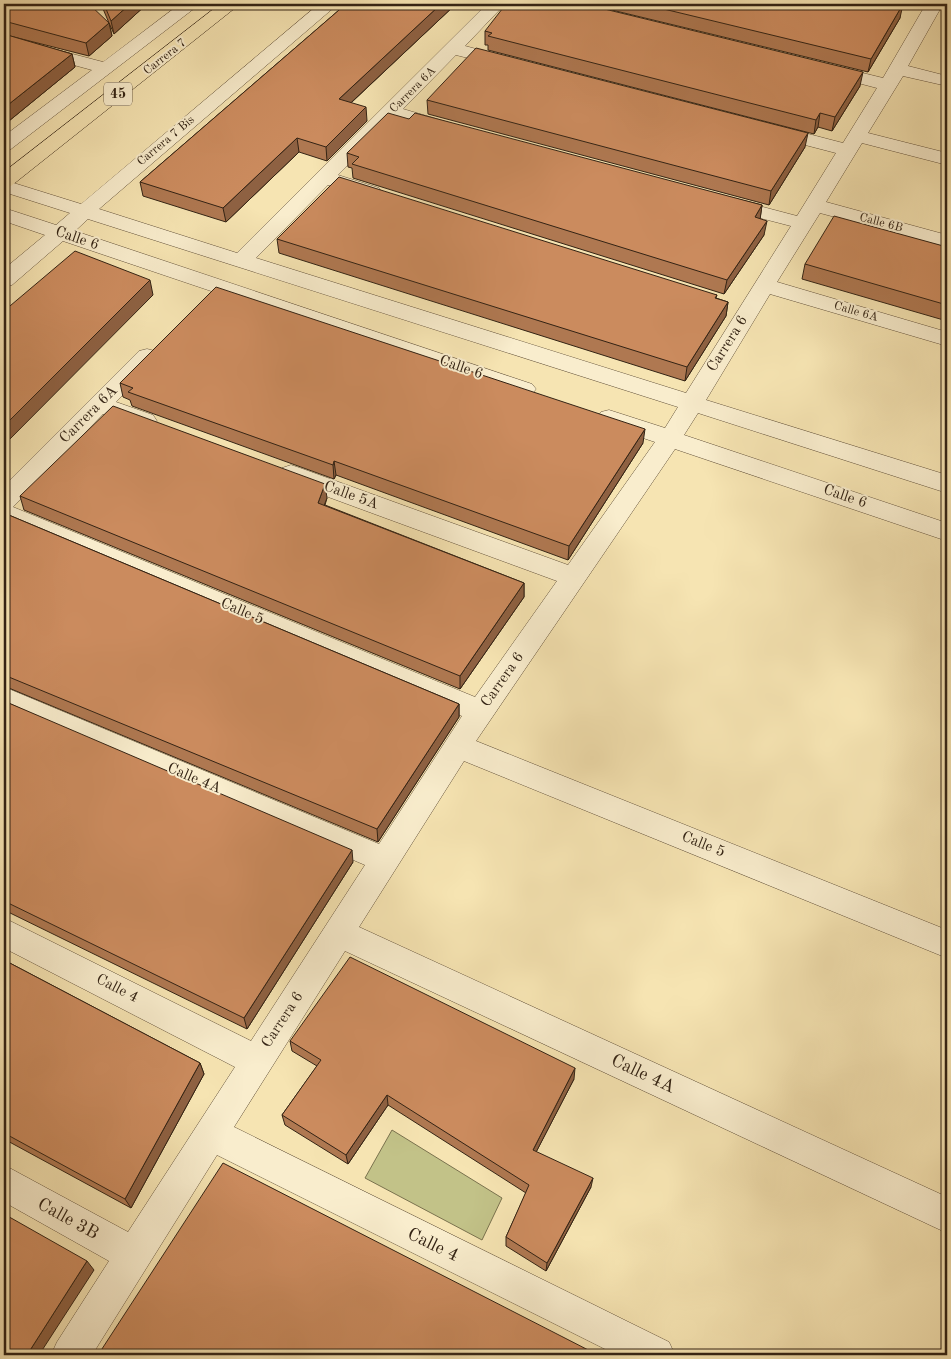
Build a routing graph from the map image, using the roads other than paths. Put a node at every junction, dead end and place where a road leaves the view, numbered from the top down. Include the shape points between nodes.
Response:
1 (191, 4) edge
2 (231, 4) edge
3 (329, 4) edge
4 (497, 4) edge
5 (933, 7) edge
6 (4, 40) edge
7 (454, 49) junction
8 (521, 66) edge
9 (811, 66) edge
10 (106, 68) junction
11 (893, 77) junction
12 (947, 81) edge
13 (391, 112) junction
14 (752, 125) edge
15 (468, 133) edge
16 (852, 143) junction
17 (4, 145) edge
18 (4, 158) edge
19 (947, 159) edge
20 (27, 165) junction
21 (325, 177) junction
22 (4, 184) edge
23 (391, 198) edge
24 (707, 198) edge
25 (814, 205) junction
26 (85, 210) junction
27 (4, 214) edge
28 (802, 223) junction
29 (59, 233) junction
30 (947, 241) edge
31 (242, 260) junction
32 (4, 280) edge
33 (764, 285) junction
34 (947, 339) edge
35 (162, 342) edge
36 (548, 397) edge
37 (692, 403) junction
38 (99, 404) junction
39 (585, 410) edge
40 (165, 428) edge
41 (670, 439) junction
42 (267, 465) edge
43 (947, 484) edge
44 (4, 500) edge
45 (4, 513) edge
46 (947, 532) edge
47 (575, 577) junction
48 (4, 698) edge
49 (480, 711) junction
50 (458, 746) junction
51 (385, 860) junction
52 (4, 932) edge
53 (339, 933) junction
54 (947, 944) edge
55 (257, 1061) junction
56 (211, 1134) junction
57 (4, 1183) edge
58 (947, 1215) edge
59 (133, 1255) junction
60 (70, 1355) edge
61 (656, 1355) edge

1 - 10 street
2 - 20 main road, Carrera 7 / 45
3 - 26 street, Carrera 7 Bis
4 - 7 street, Carrera 6A
5 - 11 street, Carrera 6
6 - 10 street
7 - 8 street
7 - 13 street, Carrera 6A
9 - 11 street
10 - 17 street
11 - 12 street
11 - 16 street, Carrera 6
13 - 15 street
13 - 21 street, Carrera 6A
14 - 16 street
16 - 19 street
16 - 25 street, Carrera 6
18 - 20 street
20 - 22 main road, Carrera 7 / 45
21 - 23 street
21 - 31 street, Carrera 6A
22 - 26 street, Calle 6
24 - 28 street
25 - 28 street, Carrera 6
25 - 30 street, Calle 6B
26 - 29 street, Carrera 7 Bis
26 - 31 street, Calle 6
27 - 29 street, Calle 6
28 - 33 street, Carrera 6
29 - 32 street, Carrera 7 Bis
29 - 36 street, Calle 6 via 210,293
31 - 37 street, Calle 6
33 - 34 street, Calle 6A
33 - 37 street, Carrera 6 via 739,308
35 - 38 street, Carrera 6A
37 - 41 street, Carrera 6
37 - 43 street, Calle 6
38 - 40 street
38 - 44 street, Carrera 6A
39 - 41 street, Calle 6
41 - 46 street, Calle 6
41 - 47 street, Carrera 6
42 - 47 street, Calle 5A
45 - 49 street, Calle 5
47 - 49 street, Carrera 6
48 - 51 street, Calle 4A
49 - 50 street, Carrera 6
50 - 51 street, Carrera 6
50 - 54 street, Calle 5
51 - 53 street, Carrera 6
52 - 55 street, Calle 4
53 - 55 street, Carrera 6
53 - 58 street, Calle 4A
55 - 56 street, Carrera 6
56 - 59 street, Carrera 6
56 - 61 street, Calle 4
57 - 59 street, Calle 3B
59 - 60 street, Carrera 6

